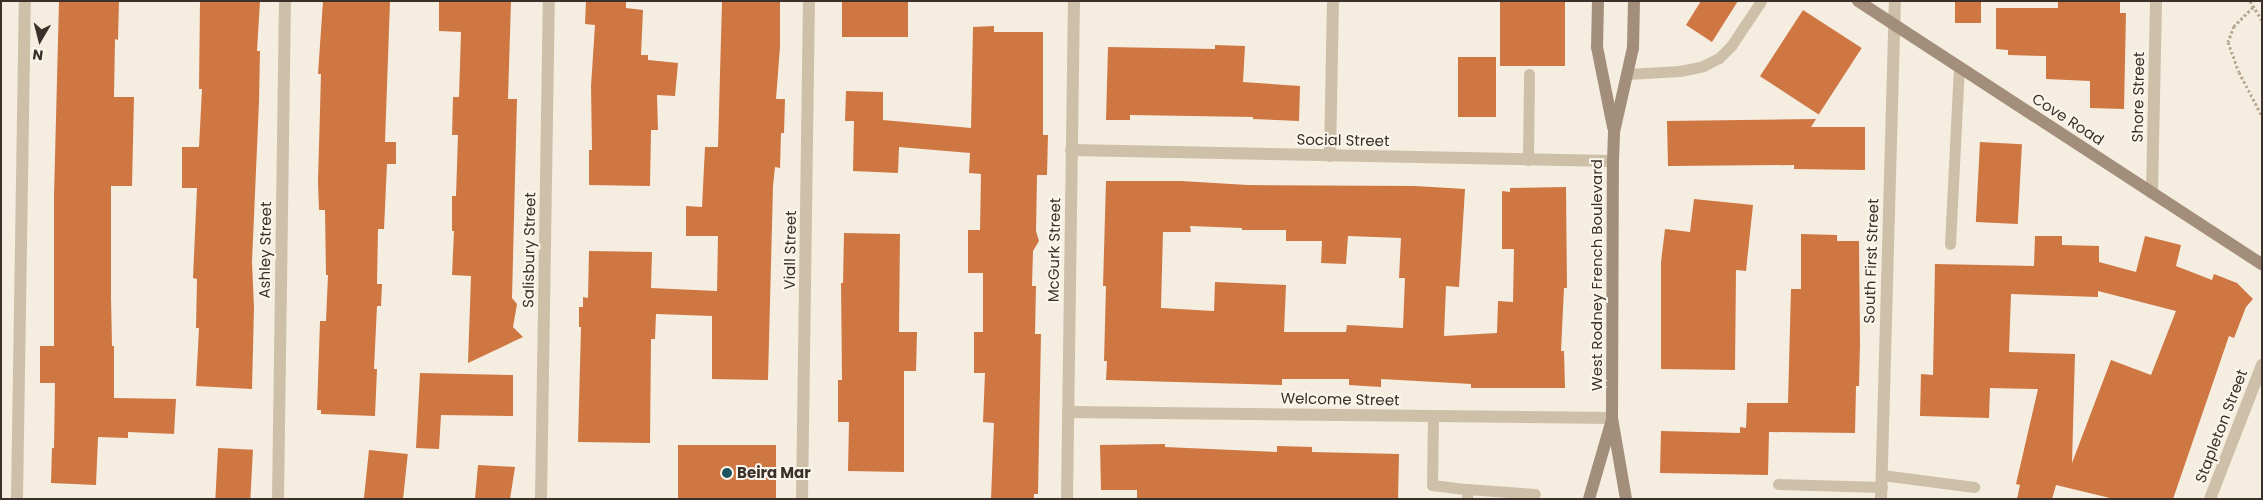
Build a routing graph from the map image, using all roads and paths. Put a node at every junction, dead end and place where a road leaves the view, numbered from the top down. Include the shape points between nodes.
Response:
1 (25, 1) edge
2 (285, 1) edge
3 (549, 1) edge
4 (809, 1) edge
5 (1074, 1) edge
6 (1333, 1) edge
7 (1598, 1) edge
8 (1634, 1) edge
9 (1761, 1) edge
10 (1858, 1) edge
11 (1895, 1) edge
12 (2156, 1) edge
13 (2250, 1) edge
14 (2252, 7) junction
15 (2262, 20) edge
16 (1894, 25) junction
17 (1959, 68) junction
18 (1529, 74) dead end
19 (1627, 74) junction
20 (2262, 116) edge
21 (1614, 132) junction
22 (1071, 150) junction
23 (1330, 156) junction
24 (1528, 160) junction
25 (1613, 161) junction
26 (2152, 193) junction
27 (1950, 244) dead end
28 (2262, 264) edge
29 (2262, 365) edge
30 (1068, 412) junction
31 (1433, 416) junction
32 (1612, 418) junction
33 (1778, 484) dead end
34 (1974, 486) dead end
35 (1882, 487) edge
36 (1467, 494) edge
37 (1535, 494) dead end
38 (17, 499) edge
39 (278, 499) edge
40 (541, 499) edge
41 (802, 499) edge
42 (1067, 499) edge
43 (1589, 499) edge
44 (1626, 499) edge
45 (2210, 499) edge

1 - 38 street
2 - 39 street, Ashley Street
3 - 40 street, Salisbury Street
4 - 41 street, Viall Street
5 - 22 street, McGurk Street
6 - 23 street
7 - 21 main road, West Rodney French Boulevard via 1597,47
8 - 19 main road, West Rodney French Boulevard via 1633,48
9 - 19 lane via 1731,46 1719,58 1703,66 1680,71
10 - 16 main road, Cove Road
11 - 16 street, South First Street
12 - 26 street, Shore Street
13 - 14 path
14 - 15 path
14 - 20 path via 2234,26 2228,42 2238,72
16 - 17 main road, Cove Road
16 - 35 street, South First Street
17 - 26 main road, Cove Road
17 - 27 lane
18 - 24 lane
19 - 21 main road, West Rodney French Boulevard
21 - 25 main road, West Rodney French Boulevard
22 - 23 street, Social Street
22 - 30 street, McGurk Street
23 - 24 street, Social Street
24 - 25 street, Social Street
25 - 32 main road, West Rodney French Boulevard
26 - 28 main road, Cove Road
29 - 45 street, Stapleton Street
30 - 31 street, Welcome Street
30 - 42 street, McGurk Street
31 - 32 street, Welcome Street
31 - 36 lane via 1432,485
32 - 43 main road, West Rodney French Boulevard
32 - 44 main road, West Rodney French Boulevard
33 - 35 lane
34 - 35 lane
36 - 37 lane

